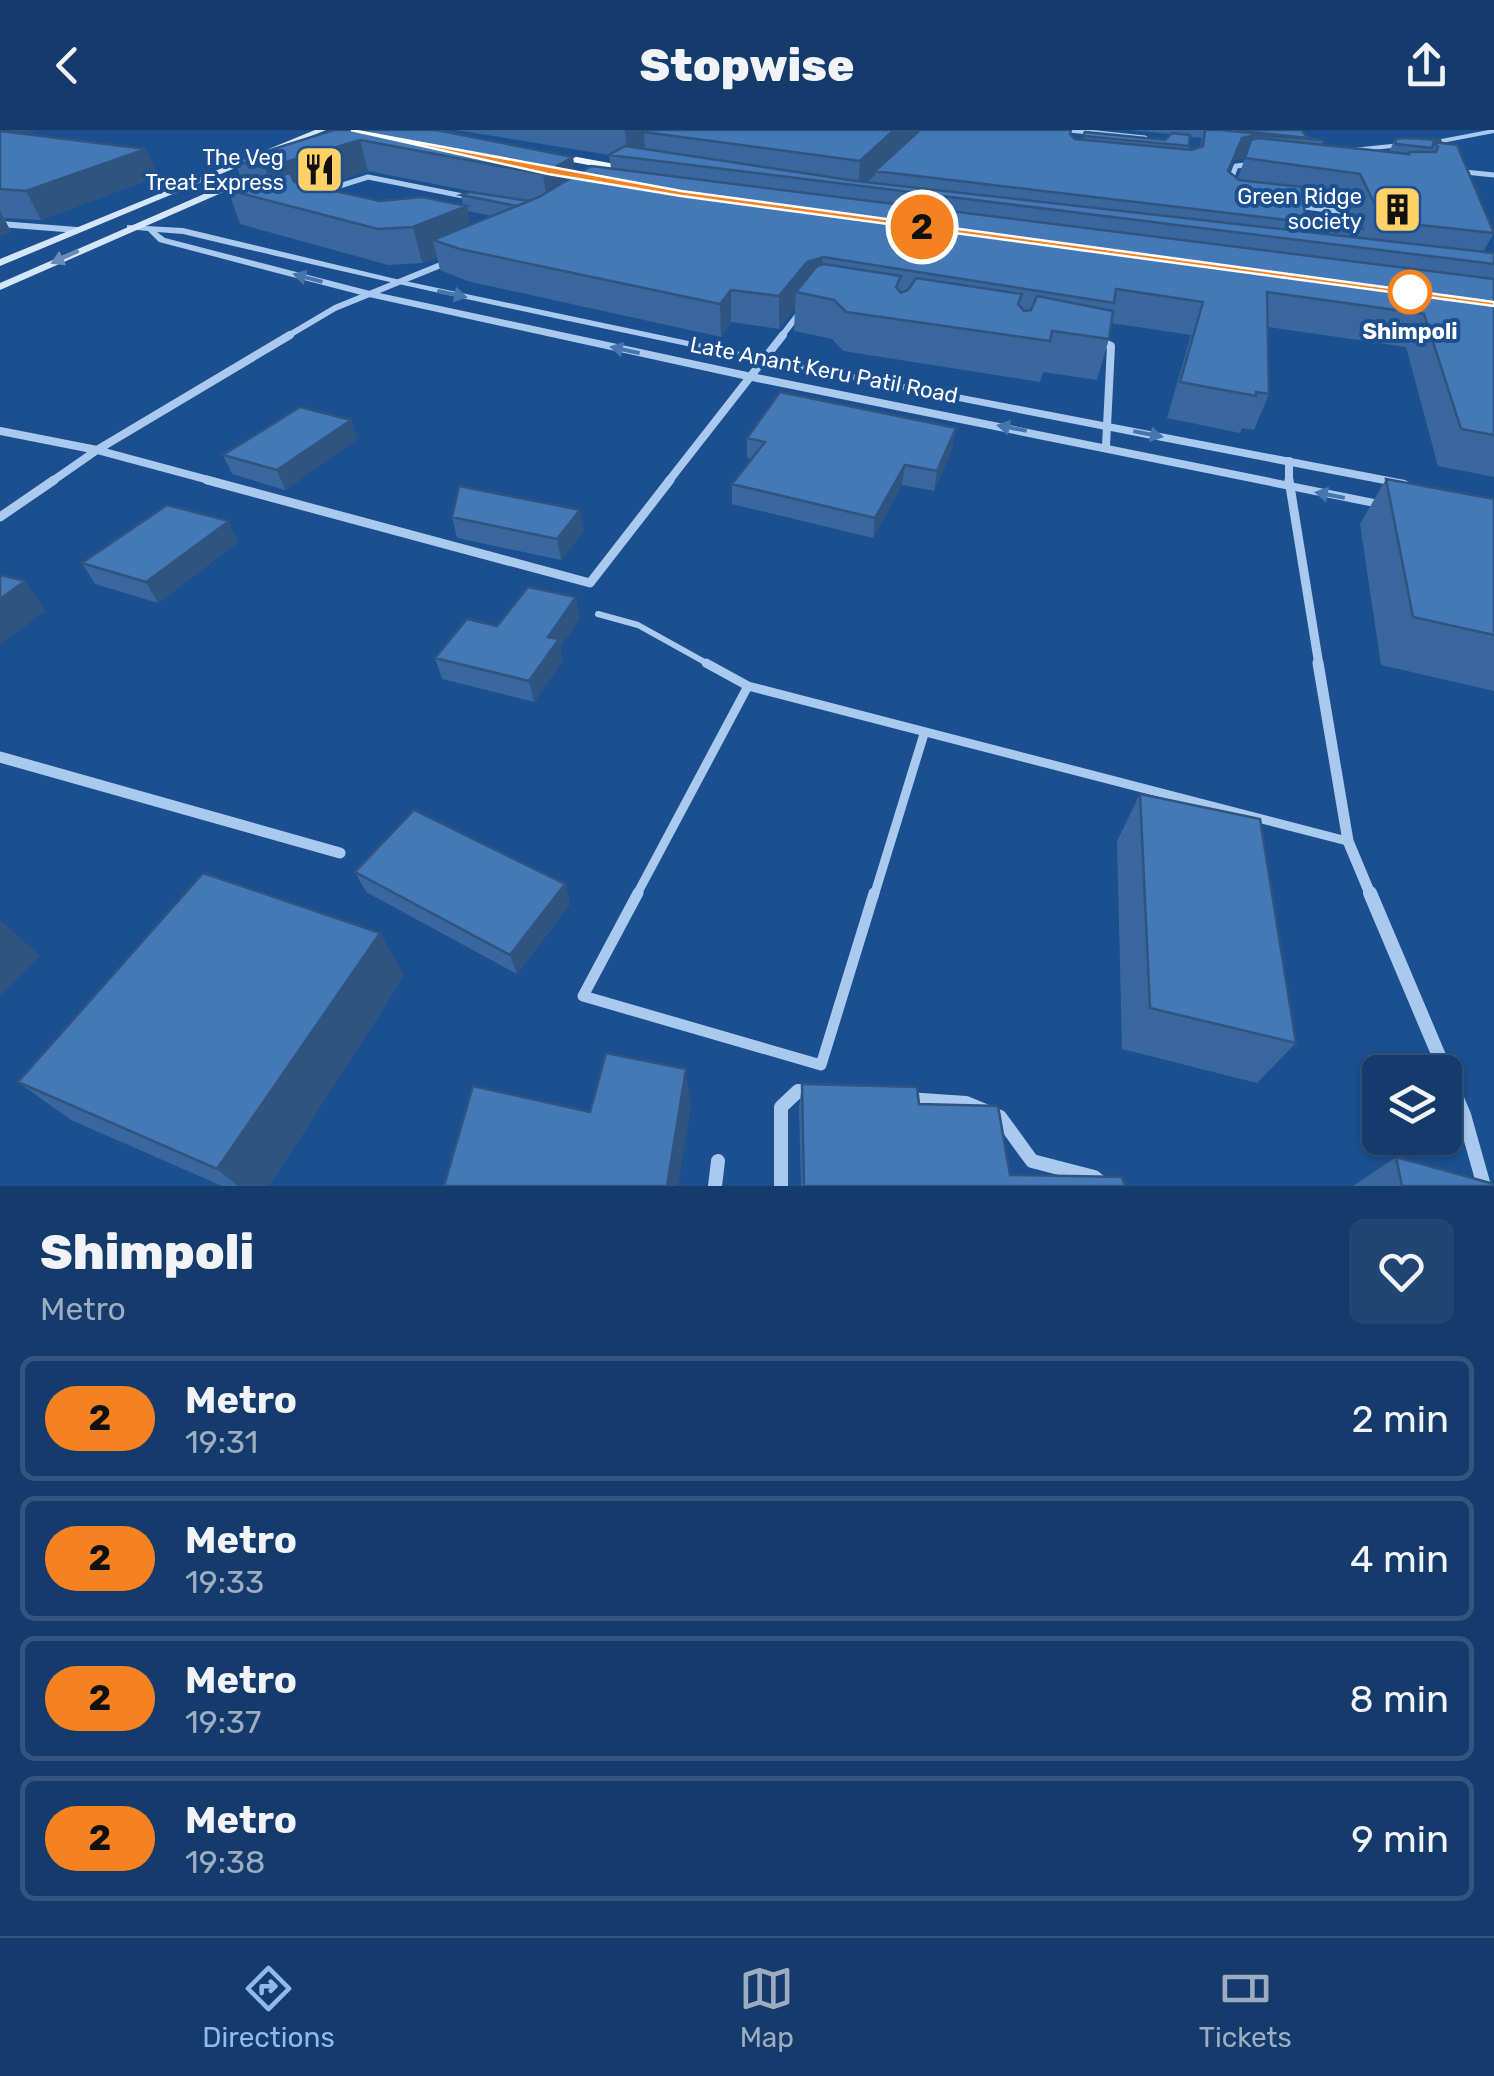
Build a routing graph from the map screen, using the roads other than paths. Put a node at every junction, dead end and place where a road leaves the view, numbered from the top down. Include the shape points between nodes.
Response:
1 (1069, 130) edge
2 (1082, 131) edge
3 (1494, 131) edge
4 (328, 134) edge
5 (1155, 143) edge
6 (1342, 150) joint
7 (529, 151) edge
8 (638, 159) edge
9 (1371, 159) edge
10 (1266, 165) edge
11 (272, 167) edge
12 (623, 169) junction
13 (1440, 169) edge
14 (662, 174) edge
15 (1494, 174) edge
16 (610, 178) edge
17 (311, 195) edge
18 (1232, 198) edge
19 (1280, 204) edge
20 (454, 205) edge
21 (1297, 206) junction
22 (1298, 220) edge
23 (0, 224) edge
24 (130, 227) junction
25 (77, 230) junction
26 (152, 231) junction
27 (1353, 241) edge
28 (450, 262) edge
29 (0, 263) edge
30 (400, 283) junction
31 (0, 287) edge
32 (370, 294) junction
33 (811, 298) edge
34 (1080, 337) edge
35 (764, 360) junction
36 (752, 377) junction
37 (1107, 426) junction
38 (0, 431) edge
39 (1106, 446) junction
40 (96, 450) junction
41 (1289, 461) junction
42 (1289, 486) junction
43 (1420, 486) edge
44 (1401, 509) edge
45 (0, 517) edge
46 (598, 614) dead end
47 (748, 686) junction
48 (924, 734) junction
49 (0, 757) edge
50 (1348, 840) junction
51 (340, 854) dead end
52 (836, 1094) edge
53 (891, 1098) edge
54 (718, 1161) dead end
55 (715, 1186) edge
56 (780, 1186) edge
57 (1105, 1186) edge
58 (1484, 1186) edge

1 - 2 street
2 - 5 street via 1079,139
3 - 6 lane
4 - 25 main road via 296,140
6 - 9 street
7 - 12 main road
8 - 12 street
10 - 18 street via 1236,166 1226,192
11 - 24 main road
12 - 14 main road
12 - 16 street
13 - 15 street
17 - 20 street via 373,177 487,203
19 - 21 street
21 - 22 street
21 - 27 street via 1343,212
23 - 25 street
24 - 26 street, Late Anant Keru Patil Road
24 -> 31 main road
25 - 29 main road
26 - 30 street, Late Anant Keru Patil Road via 183,230
32 -> 26 street, Late Anant Keru Patil Road via 162,240
28 - 30 street
30 - 32 street
30 -> 35 street, Late Anant Keru Patil Road
36 -> 32 street, Late Anant Keru Patil Road
32 - 40 street
33 - 35 street
34 - 37 street via 1111,346
35 - 36 street
35 - 37 street, Late Anant Keru Patil Road
39 -> 36 street, Late Anant Keru Patil Road
36 - 40 street via 590,584
37 - 39 street
37 -> 41 street, Late Anant Keru Patil Road
38 - 40 street
39 - 42 street, Late Anant Keru Patil Road
40 - 45 street
41 - 42 street
41 - 43 street, Late Anant Keru Patil Road
44 -> 42 street, Late Anant Keru Patil Road
42 - 50 street
46 - 47 lane via 638,625
47 - 48 lane
47 - 48 lane via 583,996 821,1065
48 - 50 lane
49 - 51 street
50 - 58 street via 1464,1115
52 - 56 street via 798,1092 780,1108
53 - 57 street via 966,1103 1000,1118 1032,1161
54 - 55 street

